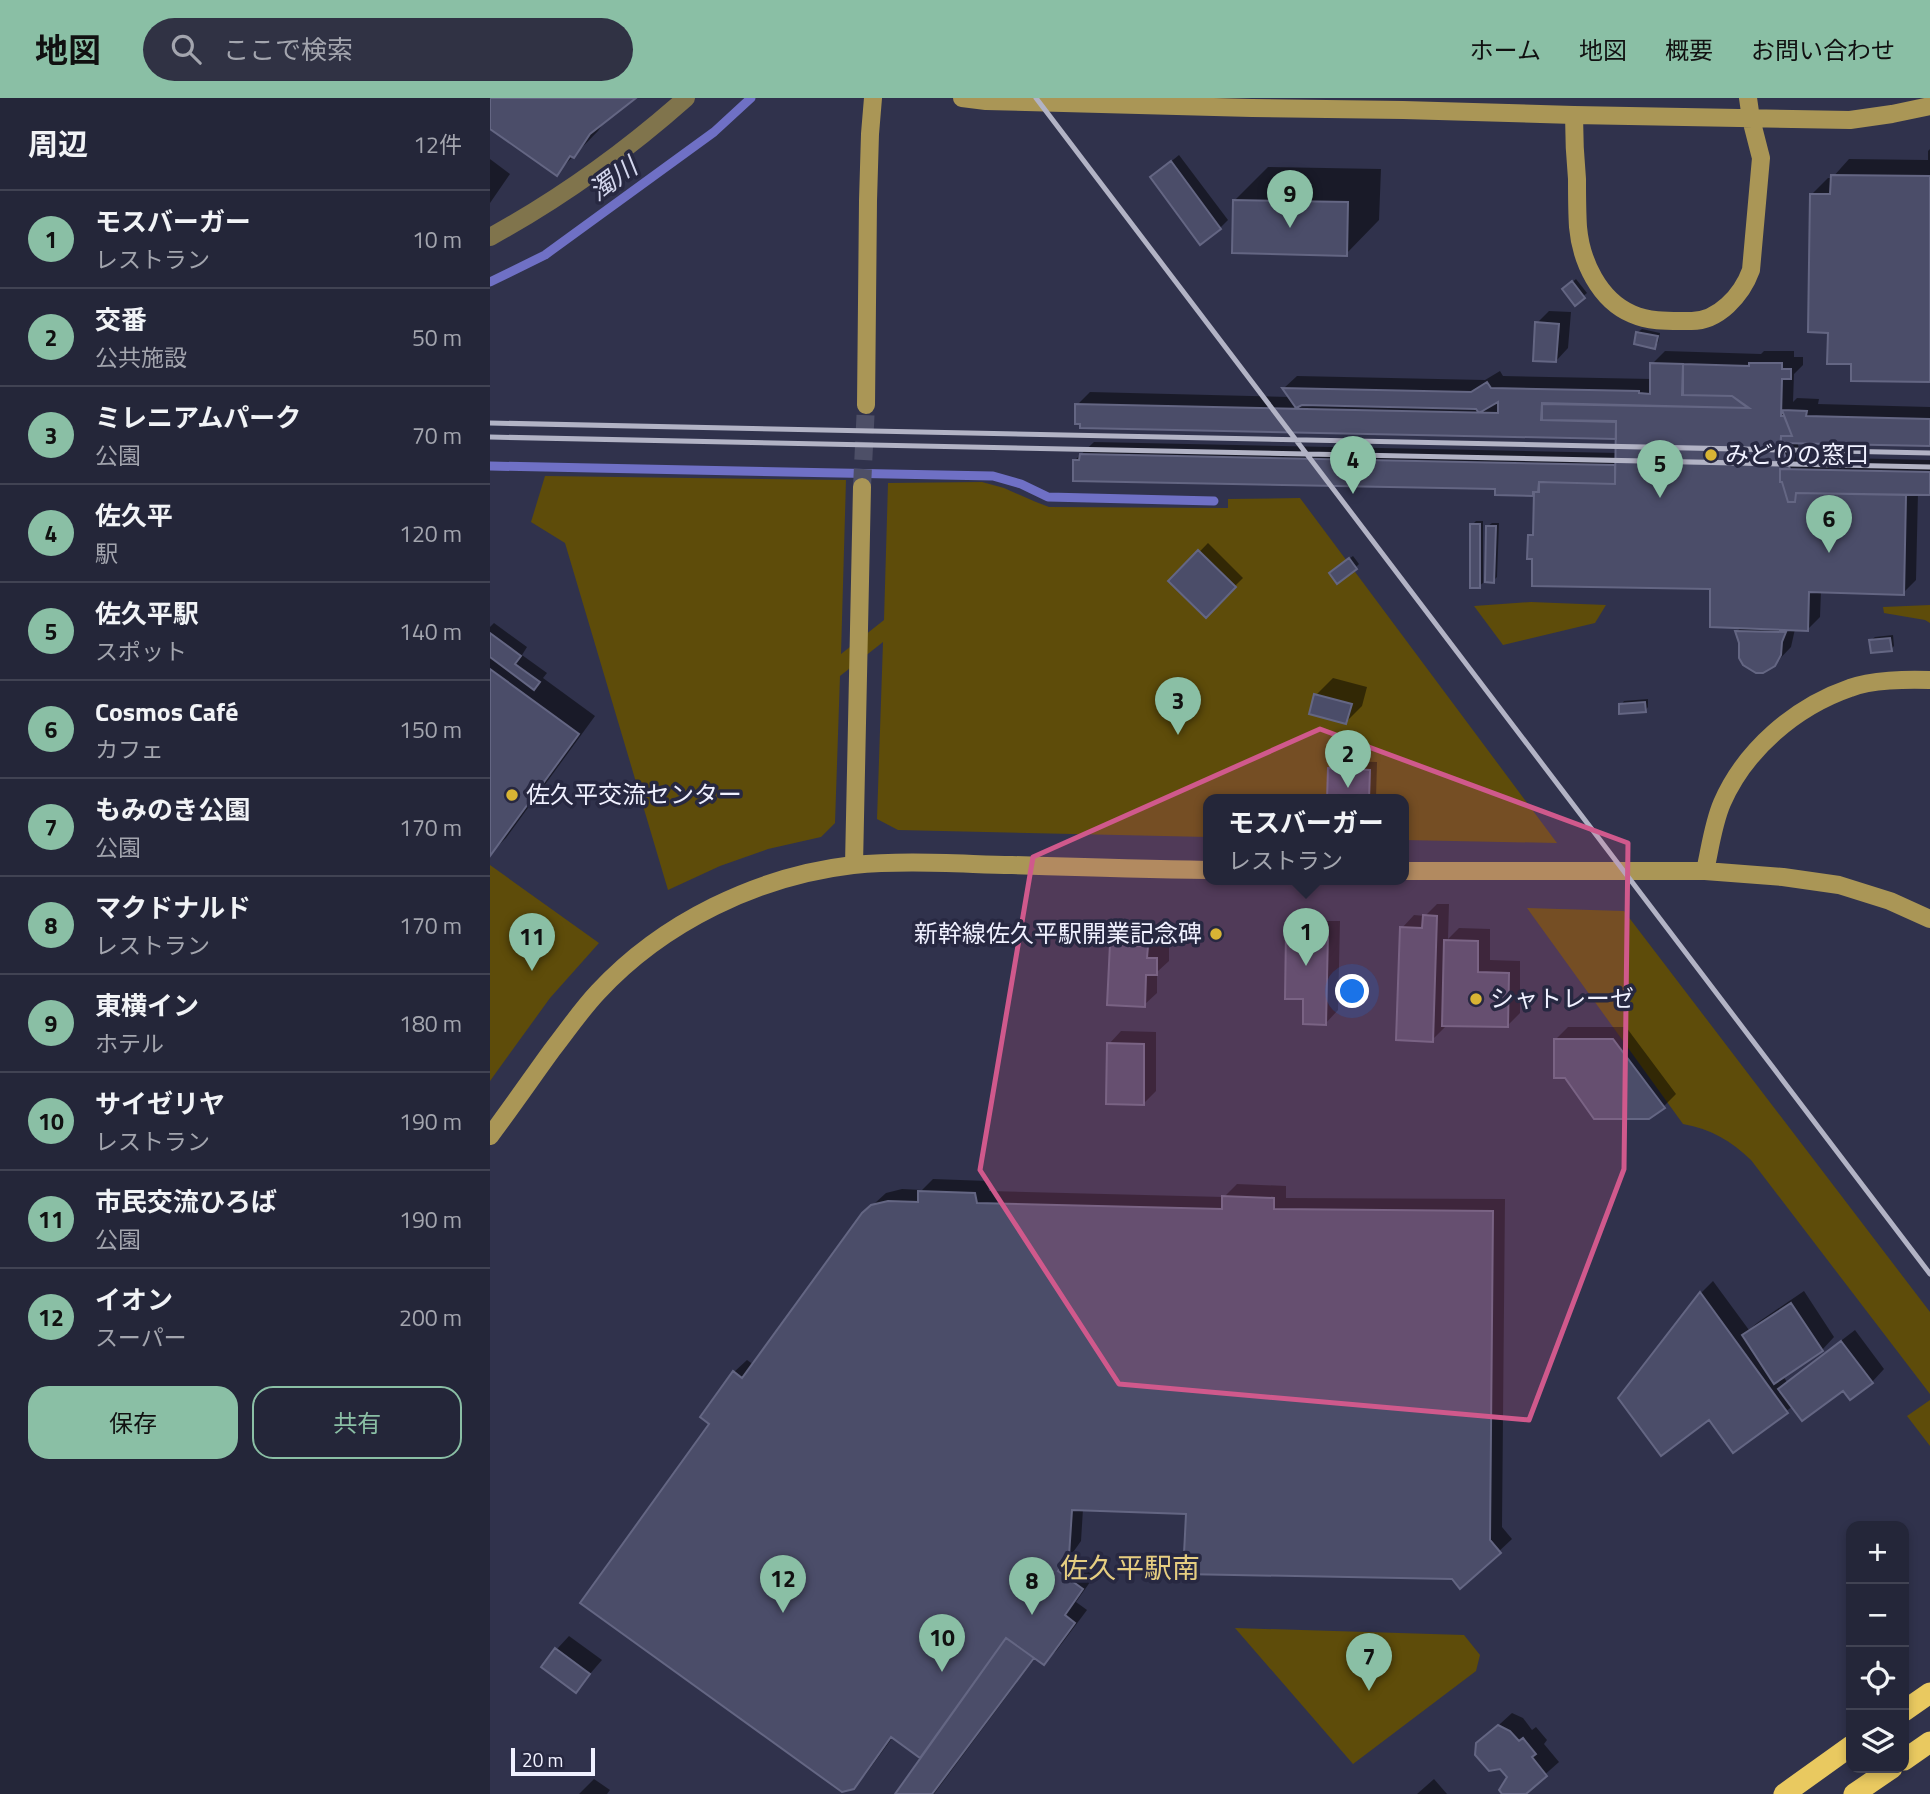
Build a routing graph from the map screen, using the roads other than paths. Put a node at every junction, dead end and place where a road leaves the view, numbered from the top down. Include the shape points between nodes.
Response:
1 (687, 98) edge
2 (873, 98) edge
3 (962, 98) edge
4 (1748, 98) edge
5 (1253, 103) edge
6 (1930, 106) edge
7 (1574, 115) junction
8 (1751, 119) junction
9 (490, 237) edge
10 (866, 405) tunnel mouth
11 (862, 486) tunnel mouth
12 (1930, 680) edge
13 (854, 865) junction
14 (1203, 870) edge
15 (1705, 871) junction
16 (1409, 872) edge
17 (1930, 919) edge
18 (490, 1136) edge
19 (1930, 1693) edge
20 (1905, 1710) edge
21 (1930, 1742) edge
22 (1846, 1750) edge
23 (1909, 1757) edge
24 (1885, 1773) edge
25 (1784, 1794) edge
26 (1854, 1794) edge

1 - 9 street via 593,173
2 - 10 street
3 - 5 street
4 - 8 street
5 - 7 street
6 - 8 street via 1850,120
7 - 8 street
7 - 8 street via 1580,239 1591,272 1615,305 1632,314 1697,322 1727,306 1746,285 1751,270 1761,158
11 - 13 street
12 - 15 street via 1852,687 1780,727 1733,781 1721,805
13 - 14 street
13 - 18 street via 809,873 733,898 705,910 646,949 580,1013
15 - 16 street
15 - 17 street via 1839,885
19 - 20 highway
21 - 23 highway
22 - 25 highway
24 - 26 highway

